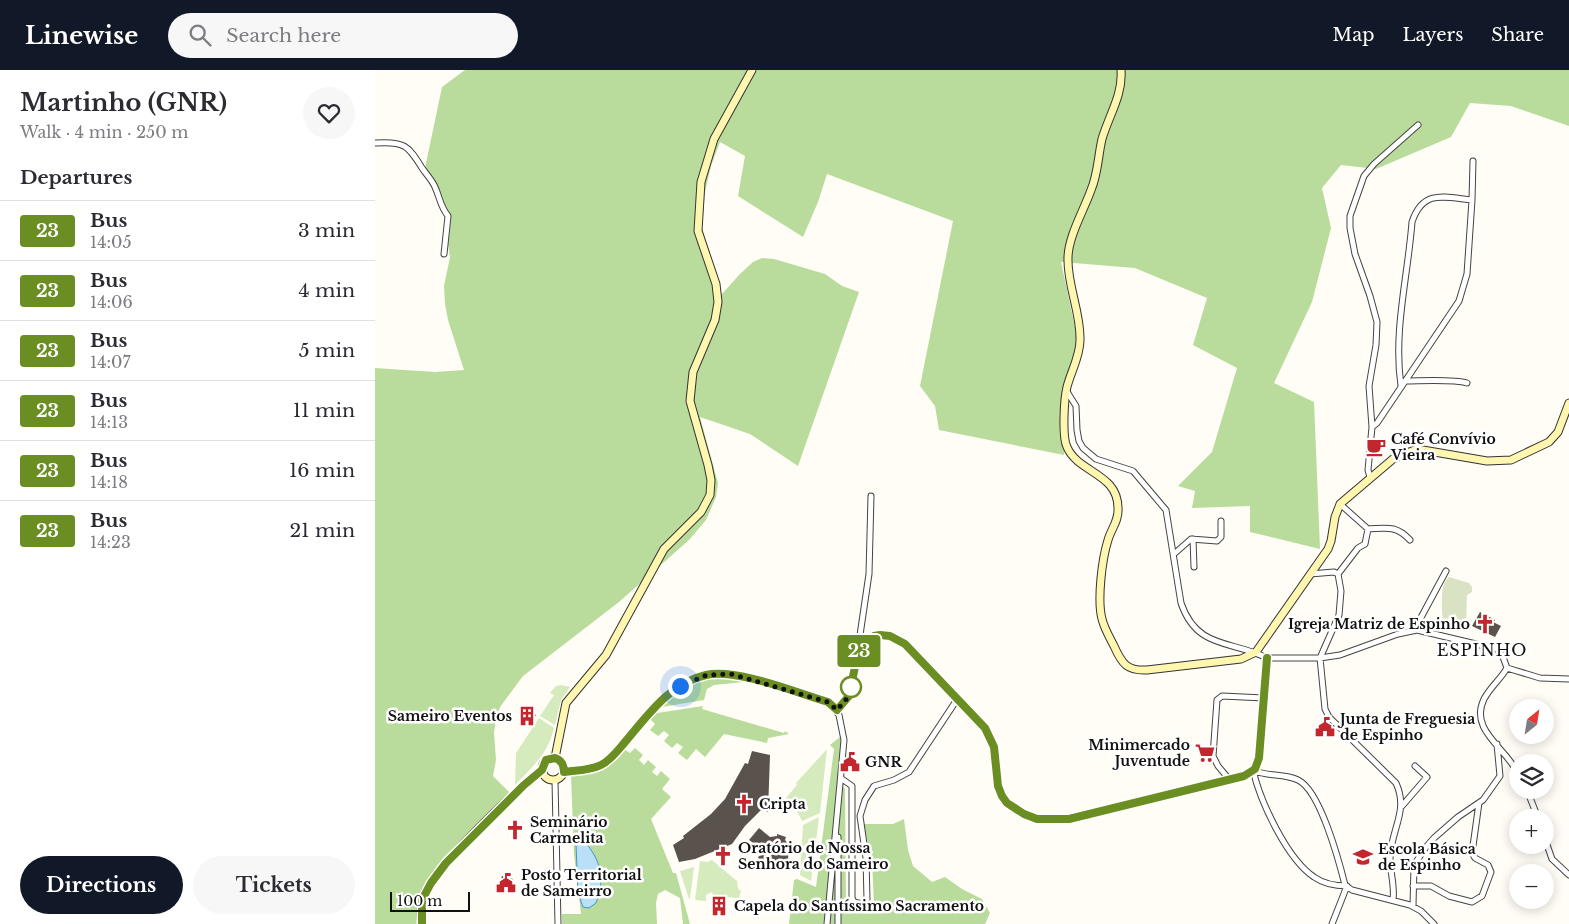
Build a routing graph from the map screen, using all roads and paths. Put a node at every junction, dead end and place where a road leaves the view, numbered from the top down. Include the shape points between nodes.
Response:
1 (752, 70) edge
2 (1121, 70) edge
3 (1418, 125) dead end
4 (375, 142) edge
5 (1473, 161) dead end
6 (1473, 200) junction
7 (444, 254) dead end
8 (1405, 380) junction
9 (1467, 383) dead end
10 (1401, 386) junction
11 (1066, 390) junction
12 (1569, 403) edge
13 (1372, 427) junction
14 (1370, 477) junction
15 (871, 496) dead end
16 (1340, 504) junction
17 (1221, 521) dead end
18 (1368, 529) junction
19 (1193, 539) junction
20 (1410, 540) dead end
21 (1174, 554) junction
22 (1194, 568) dead end
23 (1446, 572) dead end
24 (1310, 574) junction
25 (1337, 574) junction
26 (1417, 630) junction
27 (863, 644) junction
28 (1255, 652) junction
29 (1267, 658) junction
30 (1319, 658) junction
31 (1507, 668) junction
32 (1569, 679) edge
33 (958, 698) junction
34 (1264, 698) junction
35 (837, 710) junction
36 (1497, 744) junction
37 (555, 758) junction
38 (1509, 761) edge
39 (1415, 766) dead end
40 (542, 770) junction
41 (1253, 770) junction
42 (564, 772) junction
43 (842, 779) junction
44 (1229, 779) junction
45 (555, 780) junction
46 (1479, 803) junction
47 (1402, 806) junction
48 (836, 824) junction
49 (1550, 854) edge
50 (1569, 873) edge
51 (1347, 886) junction
52 (1413, 886) junction
53 (1393, 900) junction
54 (1413, 906) junction
55 (422, 924) edge
56 (558, 924) edge
57 (827, 924) edge
58 (838, 924) edge
59 (1332, 924) edge
60 (1435, 924) edge

1 - 37 main road via 714,140 701,182 698,230 716,284 718,302 715,320 693,372 690,401 708,465 710,495 701,512 664,549 606,655 567,703
2 - 11 main road via 1117,101 1103,137 1093,188 1067,257 1080,338 1079,353
3 - 13 street via 1364,176 1350,216 1355,254 1377,322 1369,386
4 - 7 street via 397,143 412,151 435,187 440,205 448,216
5 - 6 street
6 - 8 street via 1467,274 1459,301
6 - 10 street via 1437,196 1423,201 1416,209 1401,314
8 - 9 street via 1459,380
8 - 10 street
10 - 13 street
11 - 21 street via 1076,406 1079,441 1089,455 1133,471 1161,502 1169,518
11 - 28 main road via 1067,446 1072,456 1101,475 1118,503 1118,518 1105,554 1100,608 1119,657 1135,671 1241,659
12 - 14 main road via 1558,432 1549,442 1520,457 1487,461 1417,449 1393,459
13 - 14 street
14 - 16 main road
15 - 27 street via 869,574 860,635
16 - 18 street
16 - 24 main road via 1331,541
17 - 19 street via 1221,537 1217,541
18 - 20 street via 1393,528
18 - 25 street via 1365,544
19 - 21 street
19 - 22 street
21 - 28 street via 1181,603 1187,618 1207,638
23 - 26 street
24 - 25 street
24 - 28 main road
25 - 30 street via 1341,591 1339,615
26 - 30 street via 1340,655
26 - 31 street via 1497,648
27 - 33 street via 874,636 897,638
27 - 35 street via 849,696
28 - 29 street
29 - 30 street
29 - 34 street
30 - 47 street via 1325,709 1396,783 1402,795
31 - 32 street via 1540,678
31 - 36 street via 1489,689 1481,715 1483,729
33 - 43 street via 909,772 874,786 865,800 860,816 867,900 862,904 852,898 852,786
33 - 44 street via 992,739 1002,796 1007,803 1037,819 1069,819
34 - 41 street via 1259,758
34 - 44 street via 1222,696 1217,700 1213,756
35 - 42 street via 828,702 731,674 707,675 680,686 656,705 605,763 592,769
35 - 43 street via 845,740
36 - 38 street
36 - 46 street via 1499,776
37 - 40 main road via 546,760
37 - 42 main road via 562,763
39 - 47 street via 1427,778
40 - 45 main road via 546,778
40 - 55 main road via 446,863 422,900
41 - 44 street
41 - 51 street via 1268,813 1300,863 1313,877 1327,884
41 - 51 street via 1299,780 1306,786 1321,812
42 - 45 main road
43 - 48 street
45 - 56 street
46 - 52 street via 1458,816 1426,847 1414,865
46 - 52 street via 1472,852 1475,858 1488,865 1491,872 1482,896 1472,902 1449,896 1431,886
47 - 53 street via 1390,857 1395,892
48 - 57 street
48 - 58 street
49 - 50 street
51 - 53 street
51 - 59 street
52 - 54 street
53 - 54 street
54 - 60 street

